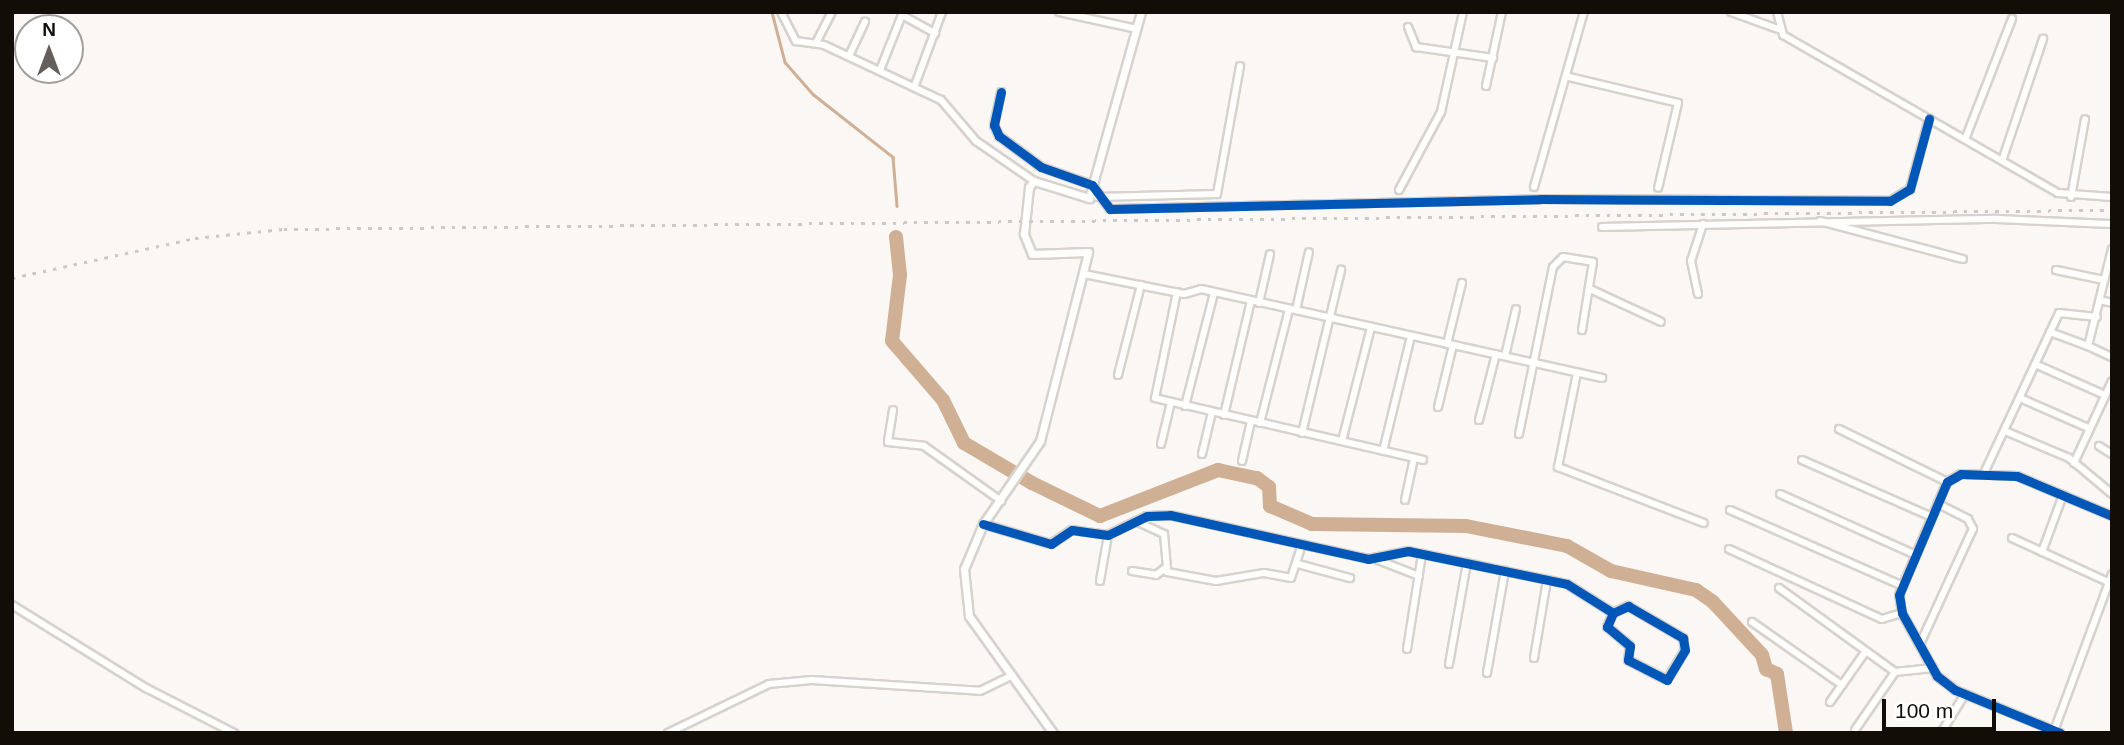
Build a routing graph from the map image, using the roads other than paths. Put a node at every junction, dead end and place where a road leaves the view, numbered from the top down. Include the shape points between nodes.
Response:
1 (781, 12) edge
2 (832, 12) edge
3 (942, 12) edge
4 (1059, 12) edge
5 (1141, 12) edge
6 (1463, 12) edge
7 (1502, 12) edge
8 (1584, 12) edge
9 (1731, 12) edge
10 (1777, 12) edge
11 (2012, 19) dead end
12 (865, 22) dead end
13 (1408, 27) dead end
14 (1137, 29) junction
15 (1778, 29) junction
16 (935, 33) junction
17 (2043, 39) dead end
18 (816, 43) junction
19 (1454, 54) junction
20 (849, 56) junction
21 (1493, 58) junction
22 (1240, 66) dead end
23 (880, 70) junction
24 (1569, 77) junction
25 (915, 85) junction
26 (1486, 86) dead end
27 (1001, 92) dead end
28 (1929, 119) junction
29 (2085, 119) dead end
30 (1966, 136) junction
31 (2003, 158) junction
32 (1034, 181) junction
33 (1092, 186) junction
34 (1534, 187) dead end
35 (1658, 188) dead end
36 (1399, 190) dead end
37 (1097, 197) junction
38 (2071, 197) junction
39 (2112, 197) edge
40 (1820, 220) junction
41 (1703, 224) junction
42 (2112, 224) edge
43 (1602, 227) dead end
44 (2112, 248) edge
45 (1309, 252) dead end
46 (1270, 254) dead end
47 (1963, 259) dead end
48 (2110, 266) edge
49 (1341, 270) dead end
50 (2056, 270) dead end
51 (1084, 274) junction
52 (2104, 280) junction
53 (1462, 283) dead end
54 (1141, 285) junction
55 (1590, 289) junction
56 (1177, 292) junction
57 (1214, 293) junction
58 (1698, 295) dead end
59 (2100, 300) junction
60 (1251, 301) junction
61 (1259, 303) junction
62 (2112, 303) edge
63 (1516, 309) dead end
64 (1292, 310) junction
65 (2097, 317) junction
66 (1330, 318) junction
67 (1661, 322) dead end
68 (1371, 327) junction
69 (1582, 330) dead end
70 (2050, 332) junction
71 (1411, 336) junction
72 (1450, 344) junction
73 (2088, 346) junction
74 (1496, 354) junction
75 (1504, 356) junction
76 (2112, 357) edge
77 (1533, 363) junction
78 (2035, 364) junction
79 (1577, 373) junction
80 (1118, 375) dead end
81 (1602, 378) dead end
82 (2112, 381) edge
83 (2105, 395) junction
84 (2020, 398) junction
85 (1171, 402) junction
86 (1185, 406) junction
87 (1438, 407) dead end
88 (893, 410) dead end
89 (1212, 412) junction
90 (1224, 415) junction
91 (1479, 420) dead end
92 (1251, 421) junction
93 (1260, 423) junction
94 (2088, 428) junction
95 (1839, 429) dead end
96 (2005, 431) junction
97 (1302, 433) junction
98 (1519, 434) dead end
99 (1342, 442) junction
100 (1161, 444) dead end
101 (2099, 446) dead end
102 (1383, 450) junction
103 (1202, 454) dead end
104 (2112, 454) edge
105 (1415, 458) junction
106 (1423, 460) dead end
107 (1802, 460) dead end
108 (1242, 461) dead end
109 (2074, 463) junction
110 (1985, 471) junction
111 (1947, 482) junction
112 (2112, 494) edge
113 (1780, 495) dead end
114 (2063, 495) junction
115 (1405, 500) dead end
116 (1001, 501) junction
117 (1938, 505) junction
118 (1730, 510) dead end
119 (2112, 516) edge
120 (1932, 517) junction
121 (1134, 520) junction
122 (1704, 523) dead end
123 (983, 524) junction
124 (1108, 536) junction
125 (2012, 538) dead end
126 (1302, 544) junction
127 (1729, 549) dead end
128 (2042, 552) junction
129 (1422, 554) junction
130 (1916, 555) junction
131 (1377, 559) junction
132 (1467, 563) junction
133 (1298, 564) junction
134 (1164, 569) junction
135 (1132, 571) dead end
136 (1505, 571) junction
137 (2112, 574) edge
138 (1419, 576) junction
139 (1350, 578) dead end
140 (1548, 580) junction
141 (1100, 581) dead end
142 (2108, 582) junction
143 (1903, 586) junction
144 (1779, 588) dead end
145 (12, 605) edge
146 (1613, 613) junction
147 (1902, 613) junction
148 (1752, 622) dead end
149 (1920, 644) junction
150 (1407, 649) dead end
151 (1866, 651) junction
152 (1534, 658) dead end
153 (1449, 664) dead end
154 (1933, 668) junction
155 (1895, 672) junction
156 (1487, 673) dead end
157 (1009, 677) junction
158 (1842, 685) junction
159 (1965, 694) junction
160 (1830, 702) dead end
161 (1855, 730) dead end
162 (2056, 731) edge
163 (234, 733) edge
164 (668, 733) edge
165 (1052, 733) edge
166 (1941, 733) edge

1 - 18 street via 796,41
2 - 18 street
3 - 16 street
4 - 14 street
5 - 14 street
6 - 19 street
7 - 21 street
8 - 24 street
9 - 15 street
10 - 15 street
11 - 30 street
12 - 20 street
13 - 19 street via 1416,47
14 - 33 street
15 - 28 street
16 - 23 street via 902,15
16 - 25 street
17 - 31 street
18 - 20 street
19 - 21 street
19 - 36 street via 1441,112
20 - 23 street
21 - 26 street
22 - 37 street via 1217,194
23 - 25 street
24 - 34 street
24 - 35 street via 1678,103
25 - 32 street via 954,108 976,141
27 - 33 street via 994,125 999,136 1041,167
28 - 30 street
28 - 37 street via 1910,190 1889,201 1540,199 1110,209
29 - 38 street
30 - 31 street
31 - 38 street
32 - 33 street via 1089,198
32 - 51 street via 1024,211 1032,254 1086,248
33 - 37 street
38 - 39 street
40 - 41 street
40 - 42 street
40 - 47 street
41 - 43 street
41 - 58 street via 1691,261
44 - 48 street
45 - 64 street
46 - 61 street
48 - 52 street
49 - 66 street
50 - 52 street
51 - 54 street
51 - 116 street via 1040,441
52 - 59 street
53 - 72 street
54 - 56 street
54 - 80 street
55 - 67 street
55 - 69 street
55 - 77 street via 1591,259 1555,262
56 - 57 street
56 - 85 street via 1152,393
57 - 60 street
57 - 86 street
59 - 62 street
59 - 65 street
60 - 61 street
60 - 90 street
61 - 64 street
63 - 75 street
64 - 66 street
64 - 93 street
65 - 70 street via 2059,313
65 - 73 street
66 - 68 street
66 - 97 street
68 - 71 street
68 - 99 street
70 - 73 street
70 - 78 street
71 - 72 street
71 - 102 street
72 - 74 street
72 - 87 street
73 - 76 street
74 - 75 street
74 - 91 street
75 - 77 street
77 - 79 street
77 - 98 street
78 - 83 street
78 - 84 street
79 - 81 street
79 - 122 street via 1558,467
82 - 83 street
83 - 94 street
84 - 94 street
84 - 96 street
85 - 86 street
85 - 100 street
86 - 89 street
88 - 116 street via 888,442 924,446
89 - 90 street
89 - 103 street
90 - 92 street
92 - 93 street
92 - 108 street
93 - 97 street
94 - 109 street
95 - 111 street
96 - 109 street
96 - 110 street
97 - 99 street
99 - 102 street
101 - 104 street
102 - 105 street
105 - 106 street
105 - 115 street
107 - 120 street
109 - 112 street
110 - 111 street
110 - 114 street via 2017,476
111 - 117 street
113 - 130 street
114 - 119 street
114 - 128 street
116 - 123 street
117 - 120 street
117 - 149 street via 1968,519 1973,529
118 - 143 street
120 - 130 street
121 - 124 street
121 - 126 street via 1170,515
121 - 134 street via 1164,534
123 - 124 street via 1043,544 1072,530
123 - 157 street via 964,569 969,616
124 - 141 street
125 - 128 street
126 - 131 street
126 - 133 street
127 - 147 street via 1882,619
128 - 142 street
129 - 131 street via 1398,551
129 - 132 street
129 - 138 street
130 - 143 street
131 - 138 street
132 - 136 street
132 - 153 street
133 - 134 street via 1291,578 1264,573 1225,582
133 - 139 street
134 - 135 street via 1156,575
136 - 140 street
136 - 156 street
137 - 142 street
138 - 150 street
140 - 146 street via 1580,590
140 - 152 street
142 - 162 street
143 - 147 street
144 - 151 street
145 - 163 street via 146,688
146 - 146 street via 1629,606 1685,641 1667,680 1628,660 1630,646 1607,627
147 - 149 street
148 - 158 street
149 - 154 street
151 - 155 street
151 - 158 street
154 - 155 street
154 - 159 street
155 - 161 street
157 - 164 street via 981,691 812,680 769,684
157 - 165 street
158 - 160 street
159 - 162 street
159 - 166 street

